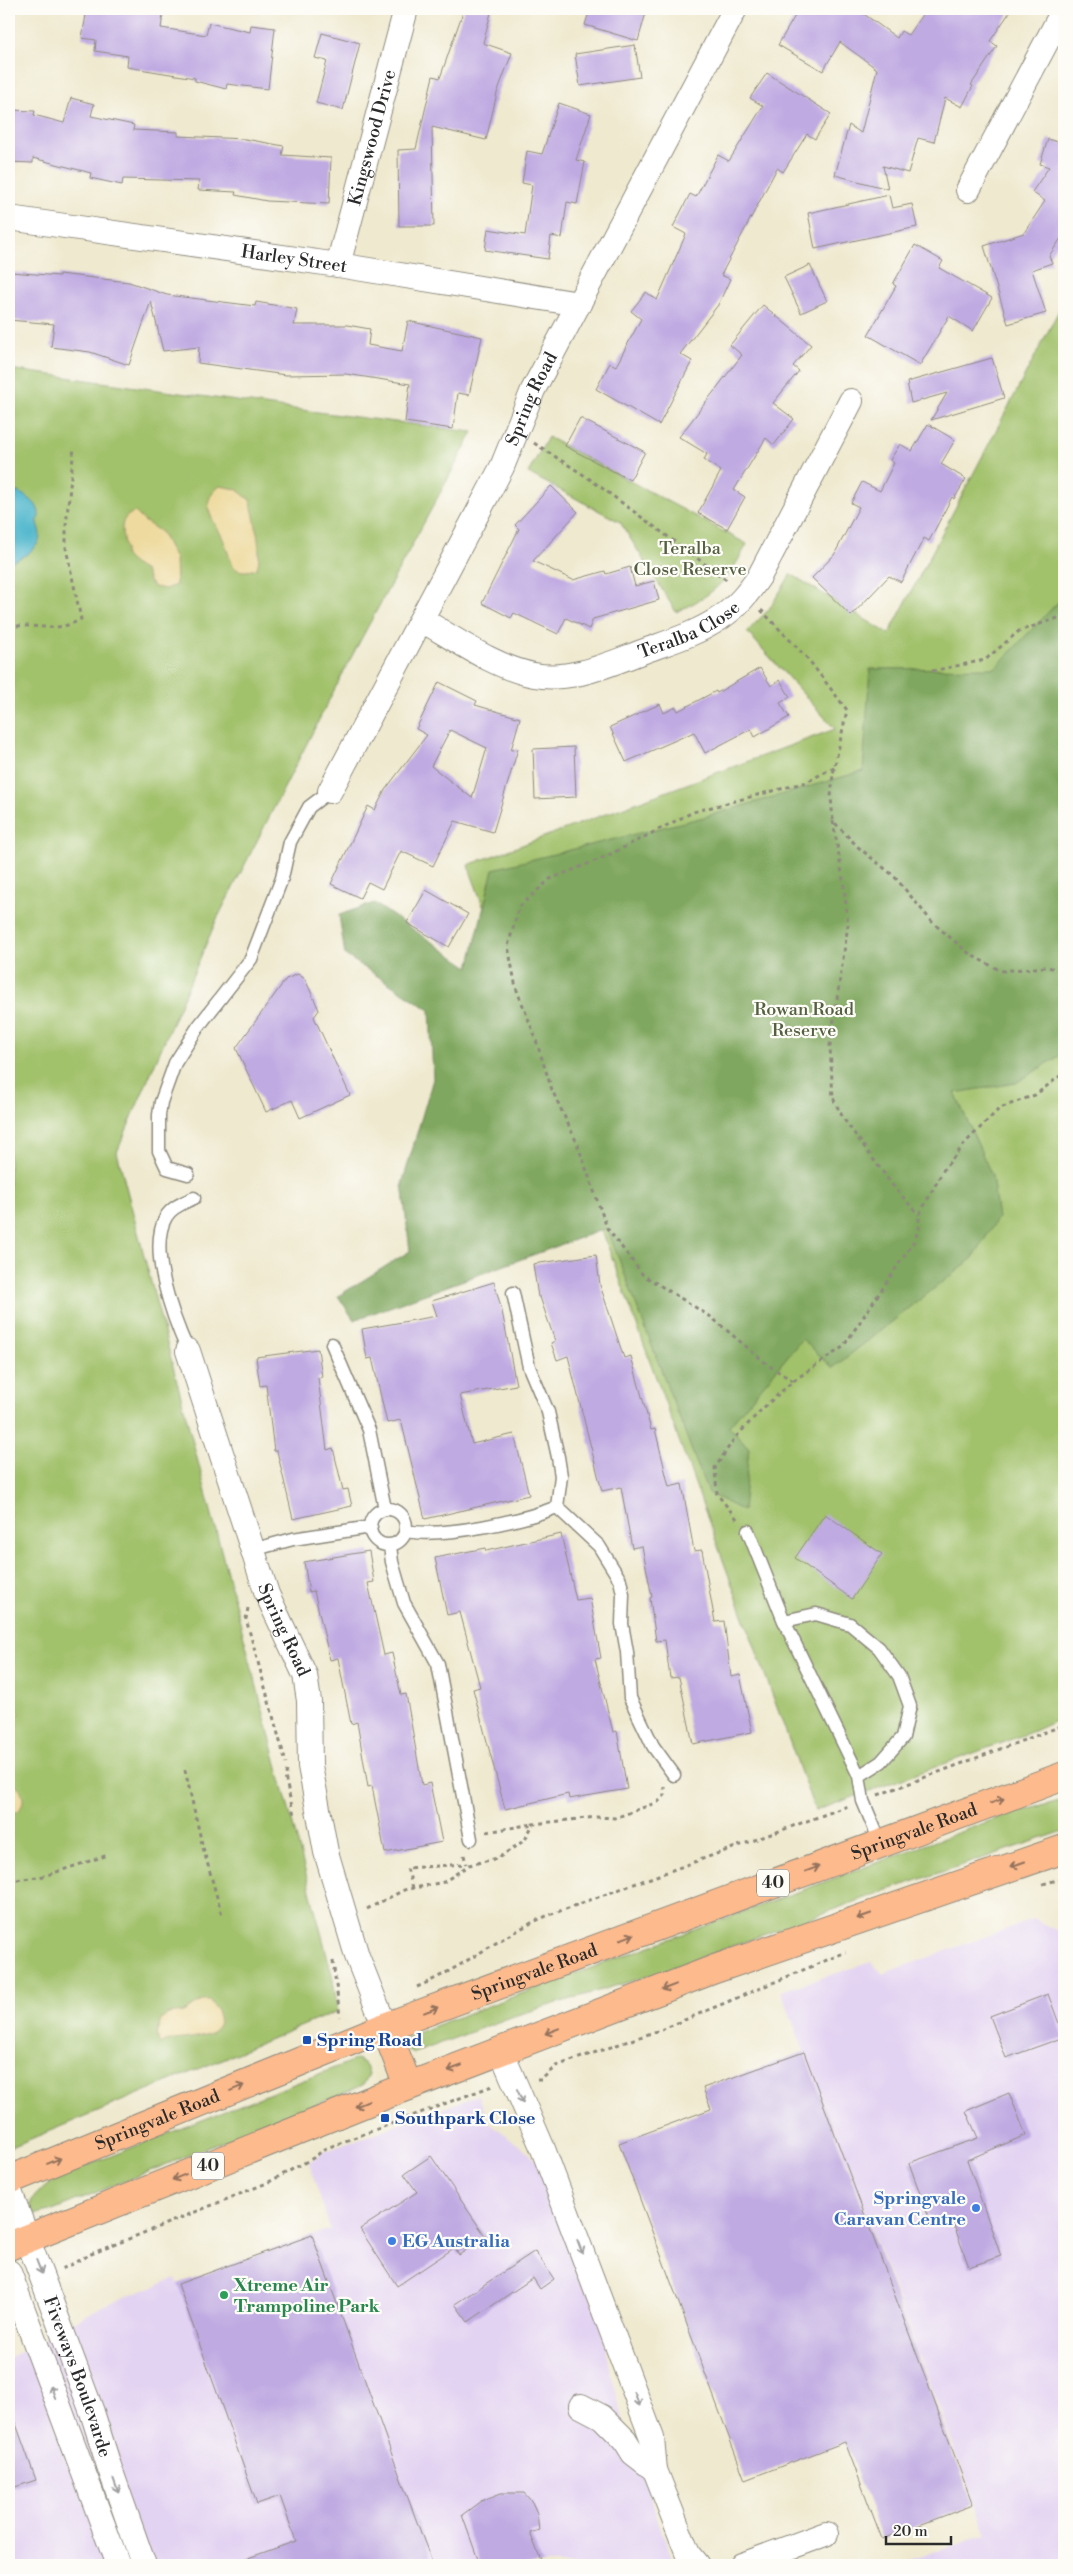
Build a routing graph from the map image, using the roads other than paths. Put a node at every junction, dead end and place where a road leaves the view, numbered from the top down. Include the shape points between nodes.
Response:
1 (406, 9) edge
2 (735, 9) edge
3 (1064, 9) edge
4 (968, 190) dead end
5 (9, 218) edge
6 (338, 265) junction
7 (579, 304) junction
8 (851, 401) dead end
9 (422, 620) junction
10 (330, 791) joint
11 (188, 1174) dead end
12 (194, 1198) dead end
13 (513, 1293) dead end
14 (332, 1344) dead end
15 (188, 1351) joint
16 (557, 1507) junction
17 (385, 1509) junction
18 (371, 1527) junction
19 (406, 1531) junction
20 (748, 1531) road end
21 (390, 1546) junction
22 (252, 1550) junction
23 (784, 1622) junction
24 (674, 1775) road end
25 (859, 1776) junction
26 (1064, 1776) edge
27 (471, 1837) road end
28 (881, 1844) junction
29 (1064, 1849) edge
30 (380, 2015) junction
31 (500, 2051) junction
32 (408, 2086) junction
33 (9, 2180) edge
34 (9, 2189) edge
35 (18, 2242) edge
36 (9, 2272) edge
37 (581, 2406) dead end
38 (655, 2470) junction
39 (826, 2534) dead end
40 (118, 2565) edge
41 (144, 2565) edge
42 (697, 2565) edge
43 (742, 2565) edge

1 - 6 street, Kingswood Drive
2 - 7 street, Spring Road
3 - 4 street
5 - 6 street, Harley Street
6 - 7 street, Harley Street
7 - 9 street, Spring Road via 533,390 502,467
8 - 9 street, Teralba Close via 760,578 746,596 719,619 693,633 599,668 567,676 544,676 520,672
9 - 10 street, Spring Road
10 - 11 lane via 309,807 290,842 282,878 251,959 187,1044 167,1084 159,1115 159,1155 167,1168
12 - 15 lane via 166,1216 160,1246 162,1271
13 - 16 lane via 529,1367 546,1406 558,1456 561,1476
14 - 17 lane via 369,1430
15 - 22 street, Spring Road
16 - 19 lane via 529,1517 437,1533
16 - 24 lane via 598,1546 622,1583 621,1618 630,1698 653,1746
17 - 18 lane via 374,1515
17 - 19 lane via 398,1514
18 - 21 lane via 378,1539
18 - 22 lane via 293,1539
19 - 21 lane via 402,1541
20 - 23 lane
21 - 27 lane via 404,1603 438,1664
22 - 30 street, Spring Road via 267,1594 305,1676 309,1701 310,1766 332,1880
23 - 25 lane
23 - 25 lane via 816,1614 850,1624 879,1648 899,1676 910,1706 903,1737 881,1762
25 - 28 lane via 863,1801
28 -> 26 highway, Springvale Road / 40
30 -> 28 highway, Springvale Road / 40
29 -> 31 highway, 40 via 768,1950
30 - 32 highway
33 -> 30 highway, Springvale Road / 40
31 -> 32 highway, 40
31 -> 38 street via 543,2149 652,2438
32 -> 35 highway, 40
34 - 35 street, Fiveways Boulevarde
35 -> 41 street, Fiveways Boulevarde via 43,2278
40 -> 36 street, Fiveways Boulevarde
37 - 38 street via 607,2422 633,2453
38 - 42 street via 688,2554
39 - 43 street

